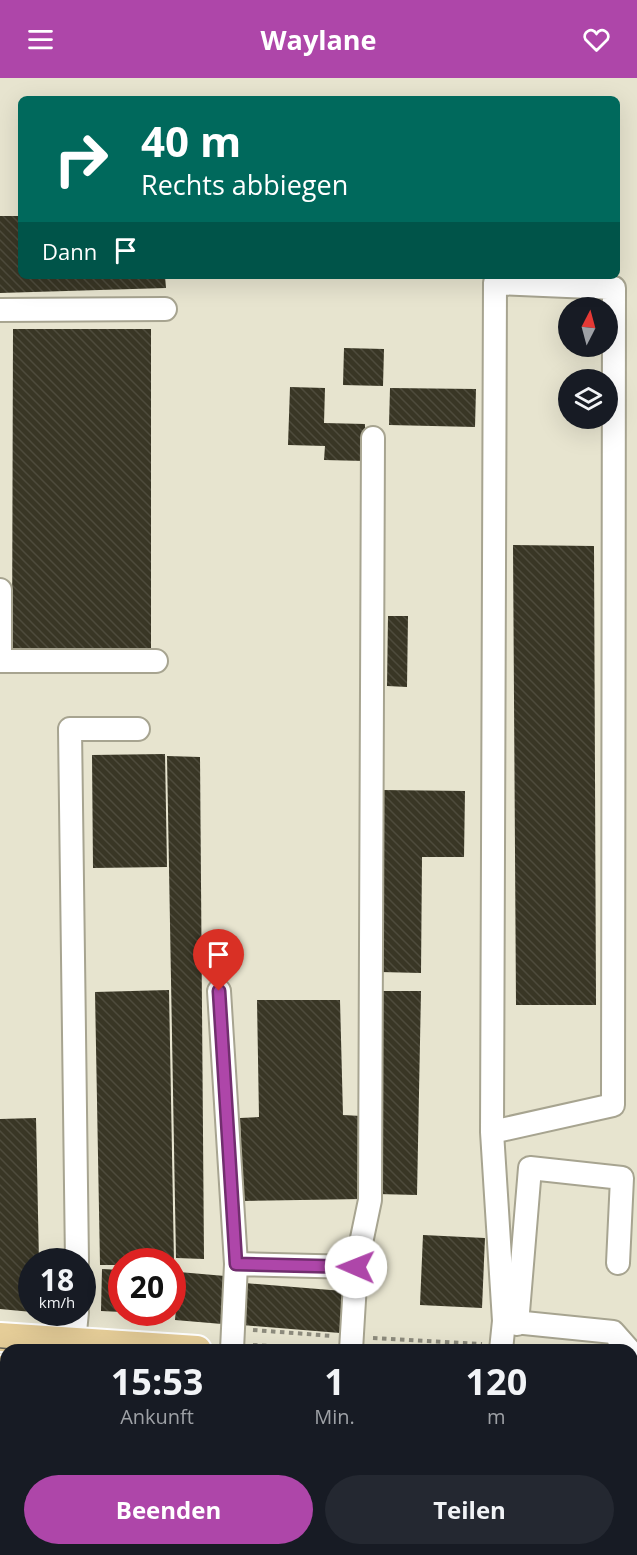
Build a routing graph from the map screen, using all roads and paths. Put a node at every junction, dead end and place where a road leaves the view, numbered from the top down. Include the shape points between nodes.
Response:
1 (165, 309) dead end
2 (0, 310) edge
3 (373, 438) dead end
4 (0, 590) edge
5 (156, 660) dead end
6 (138, 729) dead end
7 (219, 991) dead end
8 (492, 1132) junction
9 (77, 1248) edge
10 (618, 1263) dead end
11 (236, 1264) junction
12 (356, 1267) junction
13 (510, 1322) junction
14 (76, 1326) edge
15 (0, 1337) edge
16 (232, 1339) edge
17 (74, 1342) junction
18 (351, 1343) edge
19 (104, 1344) edge
20 (388, 1344) edge
21 (502, 1344) edge
22 (624, 1344) edge

1 - 2 lane
3 - 12 lane via 370,1200
4 - 5 lane via 0,661
6 - 9 lane via 70,729
7 - 11 lane
8 - 8 lane via 495,283 614,288 613,1105
8 - 13 lane
10 - 13 lane via 622,1178 530,1168
11 - 12 lane
11 - 16 lane
12 - 18 lane
13 - 21 lane
13 - 22 lane via 613,1332
14 - 17 lane
15 - 17 main road
16 - 18 path
17 - 19 main road
18 - 20 path

